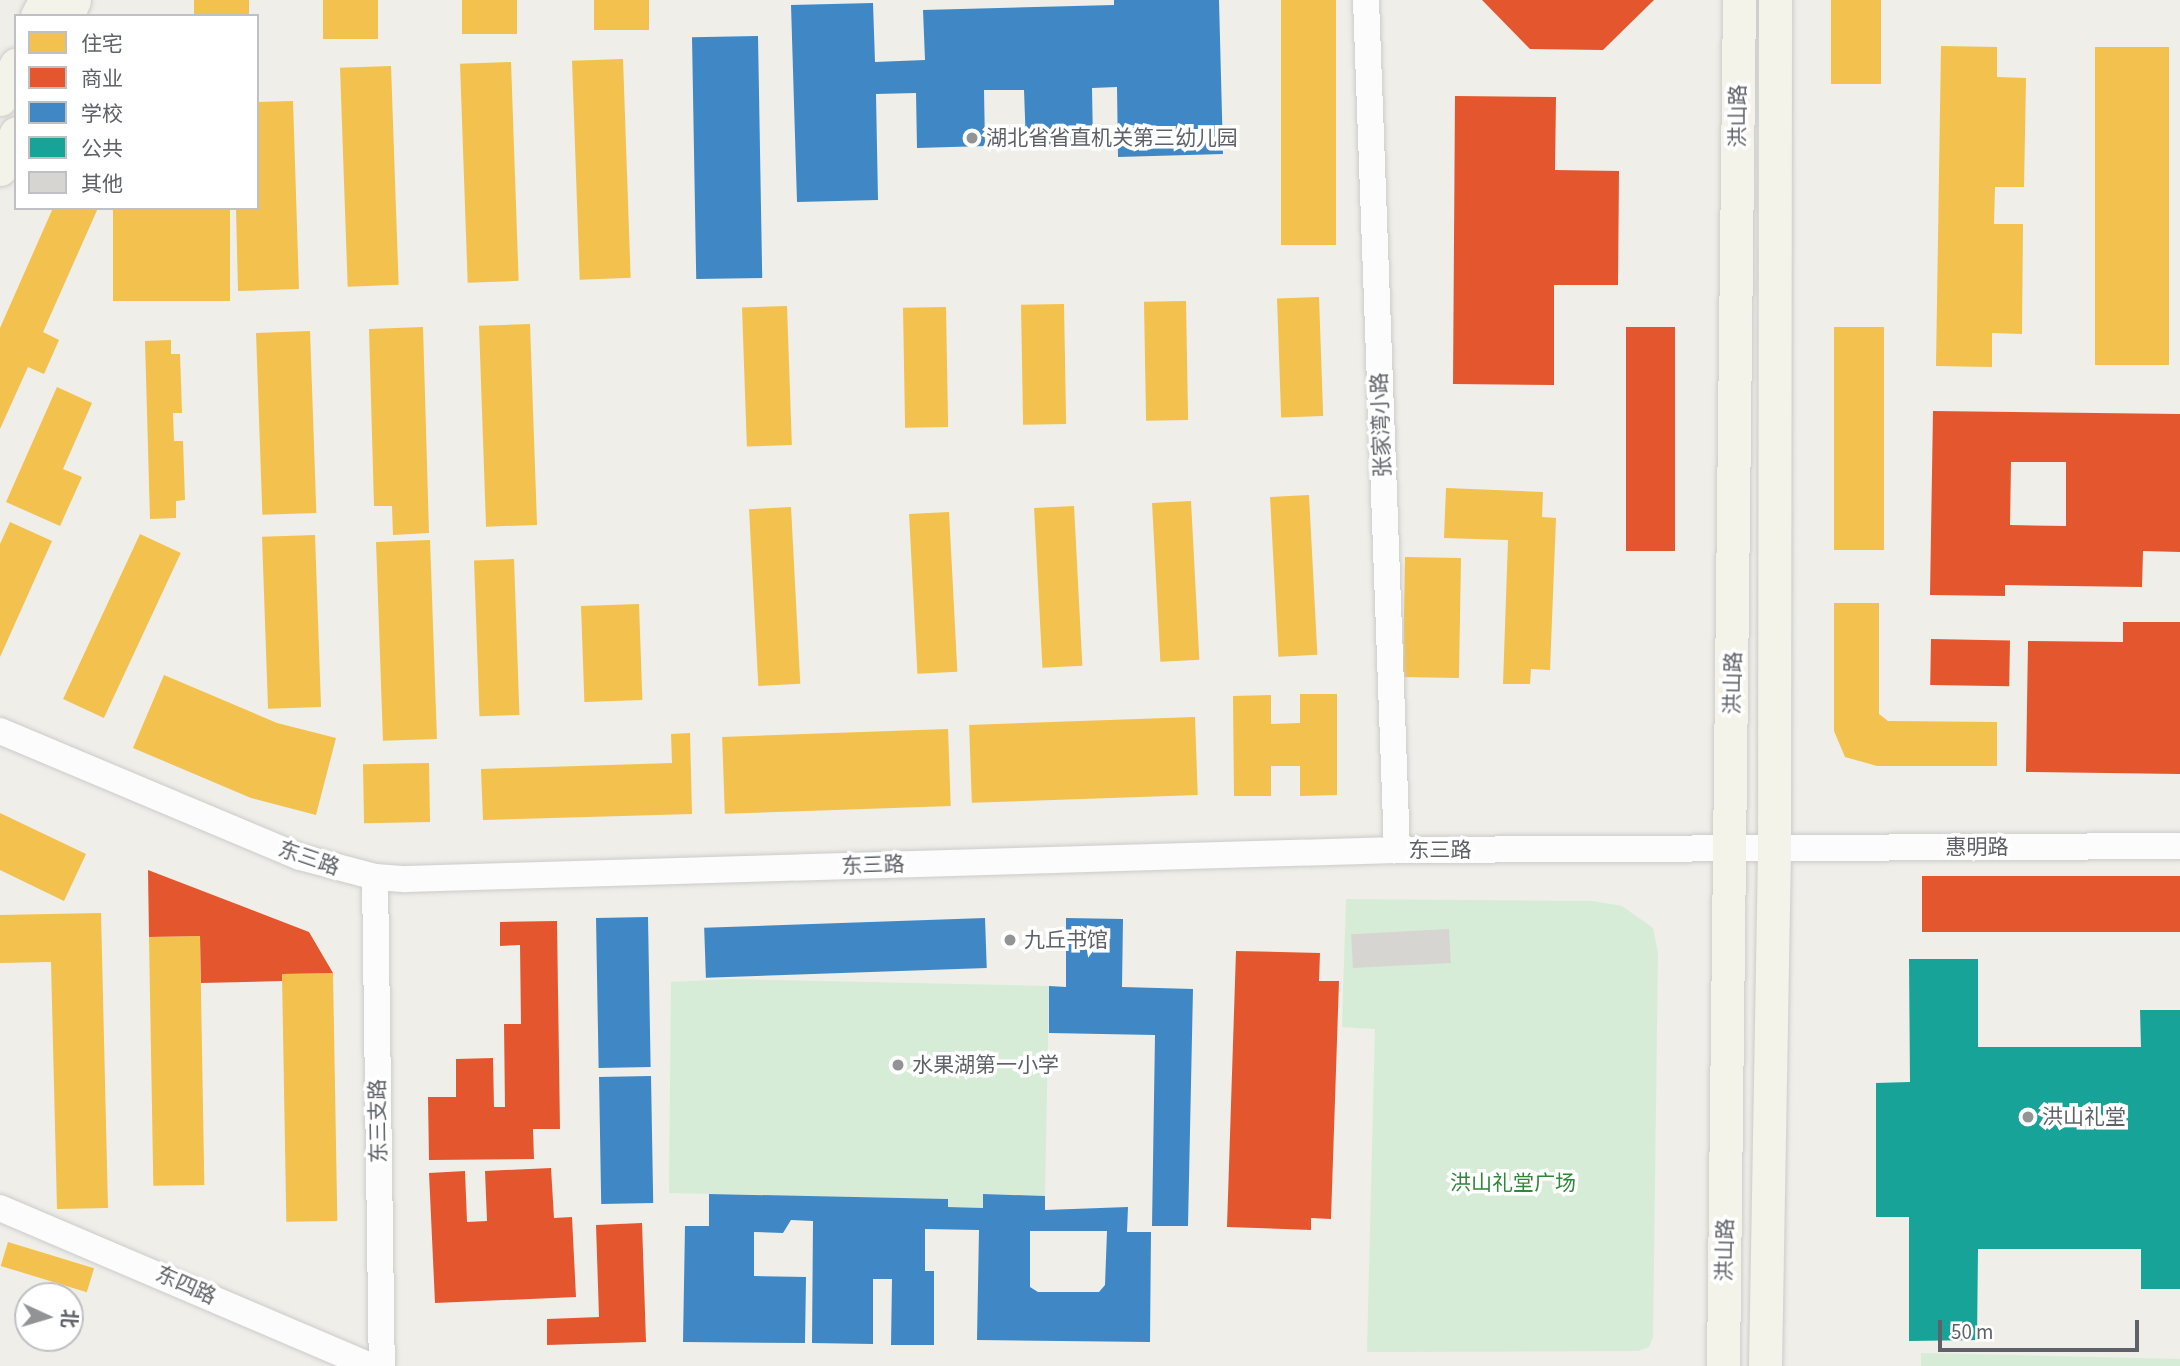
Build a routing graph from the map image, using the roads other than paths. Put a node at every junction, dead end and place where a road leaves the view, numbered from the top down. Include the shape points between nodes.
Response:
1 (1366, 0) edge
2 (1739, 0) edge
3 (1775, 0) edge
4 (14, 68) edge
5 (0, 99) edge
6 (14, 138) edge
7 (0, 169) edge
8 (0, 731) edge
9 (2180, 846) edge
10 (1731, 849) junction
11 (1774, 849) junction
12 (1397, 850) junction
13 (375, 877) junction
14 (0, 1208) edge
15 (371, 1366) edge
16 (382, 1366) edge
17 (1723, 1366) edge
18 (1765, 1366) edge

1 - 12 street, 张家湾小路
2 - 10 main road, 洪山路
3 - 11 main road, 洪山路
4 - 5 main road
6 - 7 main road
8 - 13 street, 东三路 via 300,858
9 - 11 street, 惠明路
10 - 11 street, 东三路
10 - 12 street, 东三路
10 - 17 main road, 洪山路
11 - 18 main road, 洪山路
12 - 13 street, 东三路
13 - 16 street, 东三支路
14 - 15 street, 东四路

